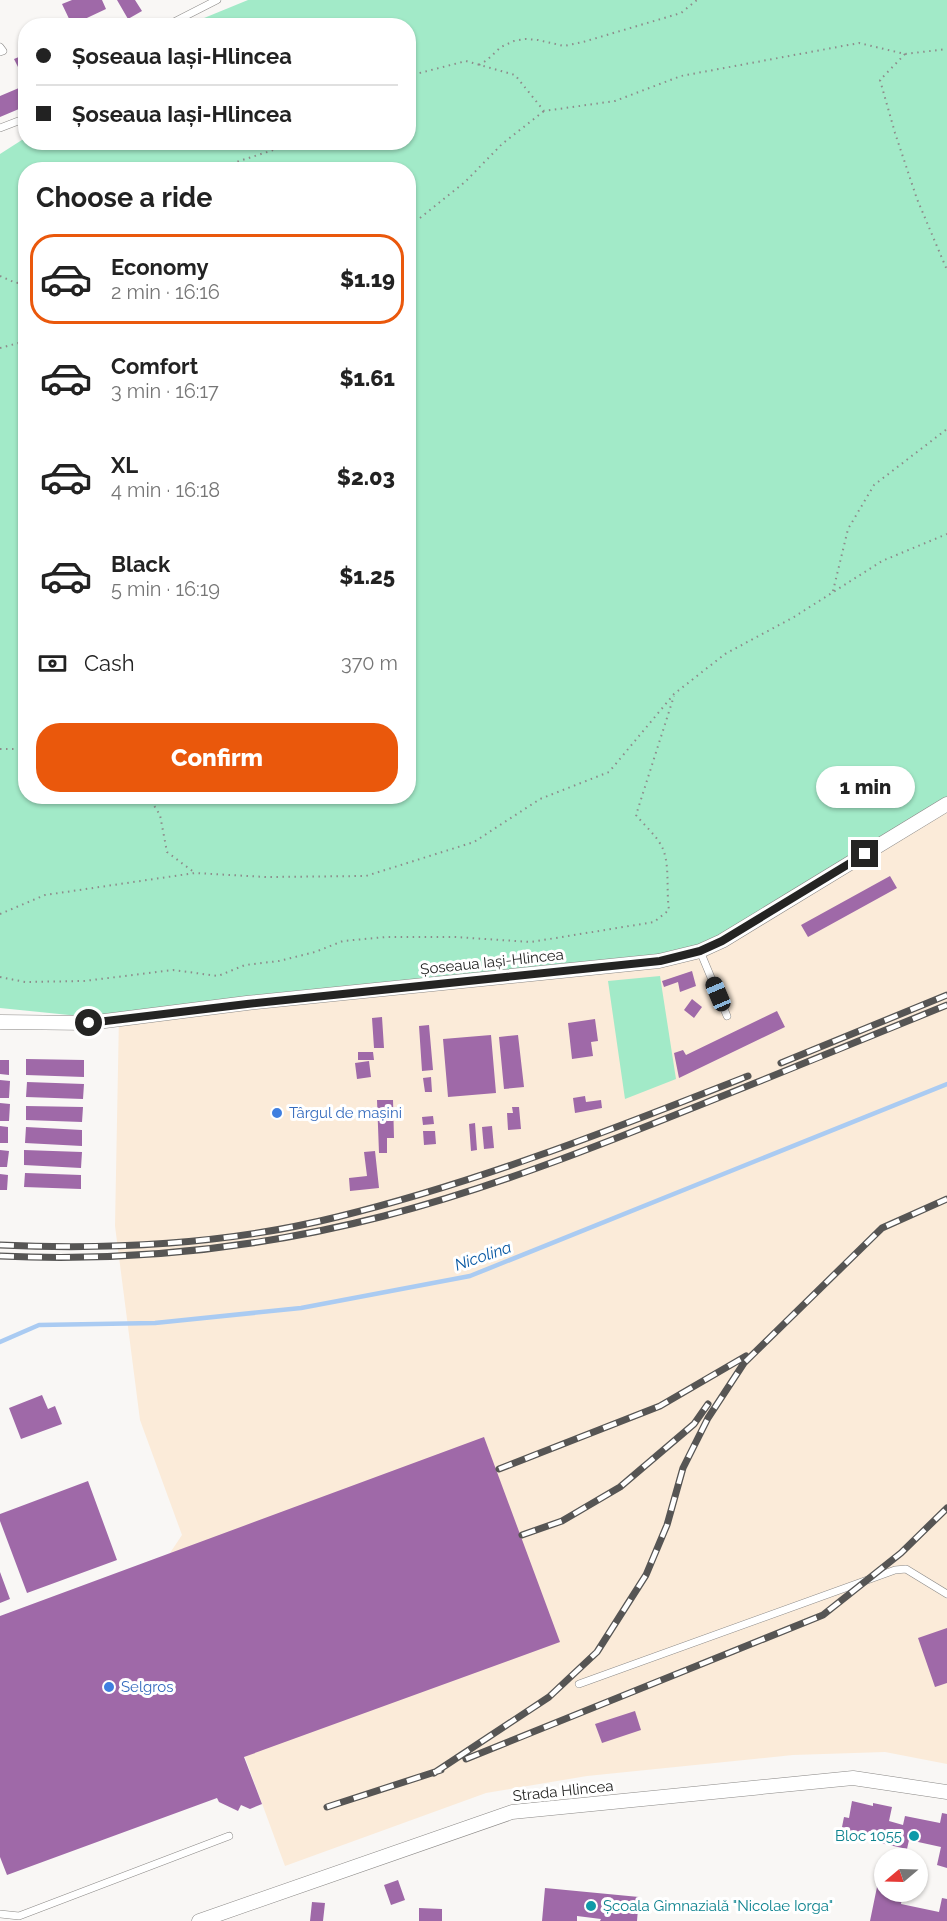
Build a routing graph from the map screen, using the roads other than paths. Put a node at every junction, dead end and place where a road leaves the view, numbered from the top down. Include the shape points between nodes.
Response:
1 (218, 0) edge
2 (182, 18) edge
3 (0, 46) edge
4 (0, 52) edge
5 (18, 121) edge
6 (0, 128) edge
7 (947, 804) edge
8 (700, 951) junction
9 (727, 1016) dead end
10 (0, 1022) edge
11 (947, 1594) edge
12 (579, 1684) dead end
13 (947, 1792) edge
14 (229, 1836) dead end
15 (0, 1914) edge
16 (200, 1921) edge

1 - 2 lane
3 - 4 lane
5 - 6 lane
7 - 8 street, Șoseaua Iași-Hlincea
8 - 9 lane
8 - 10 street, Șoseaua Iași-Hlincea via 660,961 89,1023
11 - 12 lane via 906,1569 895,1570
13 - 16 street, Strada Hlincea via 853,1778 512,1812
14 - 15 lane via 19,1916

